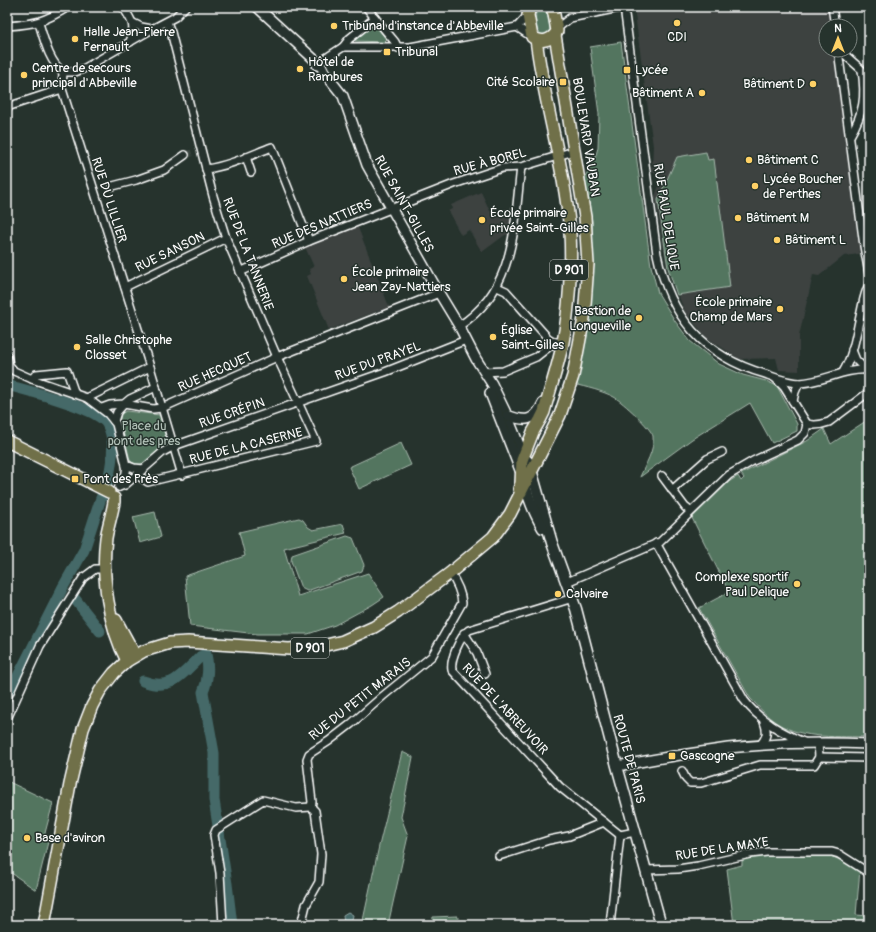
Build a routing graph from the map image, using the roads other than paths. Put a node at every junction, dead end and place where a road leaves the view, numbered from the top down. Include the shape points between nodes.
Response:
1 (68, 7) edge
2 (123, 7) edge
3 (185, 7) edge
4 (257, 7) edge
5 (366, 7) edge
6 (624, 7) edge
7 (832, 7) edge
8 (551, 8) edge
9 (531, 10) edge
10 (376, 18) junction
11 (570, 18) junction
12 (834, 18) edge
13 (39, 22) junction
14 (167, 22) junction
15 (133, 23) junction
16 (7, 26) edge
17 (517, 27) junction
18 (152, 29) junction
19 (556, 33) junction
20 (534, 38) junction
21 (130, 42) junction
22 (343, 47) junction
23 (398, 48) junction
24 (839, 58) edge
25 (848, 58) edge
26 (320, 62) junction
27 (63, 72) junction
28 (62, 89) junction
29 (7, 106) edge
30 (850, 137) junction
31 (574, 151) junction
32 (185, 155) tunnel mouth
33 (558, 156) junction
34 (246, 157) junction
35 (521, 166) junction
36 (206, 169) junction
37 (251, 172) dead end
38 (113, 186) dead end
39 (391, 208) junction
40 (226, 238) junction
41 (309, 241) junction
42 (240, 272) junction
43 (869, 274) edge
44 (869, 285) edge
45 (125, 287) junction
46 (497, 287) junction
47 (439, 293) junction
48 (459, 326) junction
49 (466, 340) junction
50 (559, 342) junction
51 (852, 350) junction
52 (7, 355) edge
53 (277, 357) junction
54 (150, 367) junction
55 (868, 371) edge
56 (484, 372) junction
57 (842, 372) junction
58 (773, 377) junction
59 (32, 379) junction
60 (800, 383) junction
61 (156, 387) junction
62 (550, 390) junction
63 (869, 392) edge
64 (75, 394) junction
65 (87, 398) junction
66 (793, 402) junction
67 (298, 403) junction
68 (124, 404) junction
69 (102, 408) junction
70 (162, 408) junction
71 (507, 415) junction
72 (114, 421) junction
73 (807, 424) junction
74 (7, 441) edge
75 (316, 441) joint
76 (174, 446) junction
77 (722, 452) dead end
78 (524, 457) junction
79 (126, 465) junction
80 (144, 469) junction
81 (137, 475) junction
82 (182, 475) junction
83 (662, 476) dead end
84 (529, 479) junction
85 (672, 490) junction
86 (115, 492) junction
87 (518, 499) junction
88 (530, 499) junction
89 (690, 512) junction
90 (552, 543) junction
91 (656, 543) junction
92 (471, 555) junction
93 (105, 569) junction
94 (450, 573) junction
95 (567, 582) junction
96 (573, 598) junction
97 (111, 612) junction
98 (464, 633) junction
99 (125, 636) junction
100 (155, 646) junction
101 (131, 658) junction
102 (485, 674) dead end
103 (7, 720) edge
104 (764, 722) junction
105 (807, 743) junction
106 (818, 743) junction
107 (869, 744) edge
108 (759, 746) junction
109 (819, 757) junction
110 (869, 758) edge
111 (617, 766) junction
112 (682, 771) dead end
113 (311, 806) junction
114 (604, 822) junction
115 (635, 832) junction
116 (620, 835) junction
117 (499, 856) dead end
118 (645, 870) junction
119 (869, 873) edge
120 (44, 925) edge
121 (223, 925) edge
122 (301, 925) edge
123 (610, 925) edge
124 (661, 925) edge

1 - 13 street
2 - 15 street
3 - 14 street
4 - 26 street, RUE SAINT-GILLES
5 - 10 street
6 - 11 street
6 - 58 street, RUE PAUL DELIQUE via 658,254 667,289 684,320 703,342 726,359
7 - 12 street
8 - 11 street
8 - 19 main road, BOULEVARD VAUBAN
9 - 17 street
9 - 20 main road
10 - 22 street via 349,39
10 - 23 street
11 - 19 street
13 - 16 street
13 - 27 street via 52,58
14 - 18 street
14 - 36 street, RUE DE LA TANNERIE via 198,152
15 - 18 street
15 - 21 street via 134,30
17 - 20 street
17 - 23 street
18 - 21 street
19 - 20 main road via 546,40
19 - 31 main road, BOULEVARD VAUBAN / D 901
20 - 33 main road, D 901
21 - 27 street via 84,69
22 - 23 street
22 - 26 street
24 - 30 street
25 - 30 street via 862,70 865,88 858,122
26 - 39 street, RUE SAINT-GILLES via 324,72 343,96 367,166
27 - 28 street, RUE DU LILLIER
28 - 29 street
28 - 45 street, RUE DU LILLIER
30 - 43 street
31 - 33 street, RUE À BOREL
31 - 84 main road, BOULEVARD VAUBAN / D 901 via 587,239 584,318 571,382 560,415
32 - 38 street via 164,170
33 - 35 street, RUE À BOREL
33 - 50 main road, D 901 via 570,233 569,286
34 - 36 street
34 - 37 street
34 - 41 street via 272,147
35 - 39 street, RUE À BOREL via 495,170
35 - 46 street via 512,246
36 - 40 street, RUE DE LA TANNERIE
39 - 41 street, RUE DES NATTIERS
39 - 47 street, RUE SAINT-GILLES
40 - 42 street, RUE DE LA TANNERIE
40 - 45 street, RUE SANSON
41 - 42 street, RUE DES NATTIERS
42 - 53 street, RUE DE LA TANNERIE
44 - 51 street via 864,295
45 - 54 street, RUE DU LILLIER
46 - 48 street via 476,313
46 - 50 street via 506,291 548,338
47 - 48 street, RUE SAINT-GILLES
47 - 53 street, RUE HECQUET
48 - 49 street, RUE SAINT-GILLES
49 - 56 street, RUE SAINT-GILLES
49 - 67 street, RUE DU PRAYEL
50 - 56 street via 536,357 503,371
50 - 62 main road, D 901
51 - 55 street via 856,360
51 - 57 street
52 - 59 street via 9,365 14,371
53 - 67 street, RUE DE LA TANNERIE
53 - 70 street, RUE HECQUET
54 - 61 street, RUE DU LILLIER
54 - 65 street
55 - 57 street, RUE PAUL DELIQUE
56 - 71 street, RUE SAINT-GILLES
56 - 84 street, RUE SAINT-GILLES via 509,439
57 - 60 street, RUE PAUL DELIQUE
58 - 60 street, RUE PAUL DELIQUE
58 - 66 street via 784,387
59 - 64 street
59 - 64 street via 36,374 67,370
60 - 66 street
61 - 68 street
61 - 70 street, RUE DU LILLIER
62 - 71 street via 540,411 530,419 522,420
62 - 78 main road, D 901 via 544,412
63 - 73 street via 829,422 822,425
64 - 65 street
65 - 69 street
66 - 73 street
67 - 75 street, RUE DE LA TANNERIE
67 - 76 street, RUE CRÉPIN
68 - 69 street
68 - 70 street
68 - 72 street
69 - 72 street
70 - 76 street, RUE DU LILLIER
71 - 78 street, RUE SAINT-GILLES
72 - 79 street
73 - 89 street via 805,433 798,440 729,475
74 - 86 main road
75 - 82 street, RUE DE LA CASERNE
76 - 80 street, RUE CRÉPIN
76 - 82 street, RUE DU LILLIER
77 - 85 street via 708,459
78 - 84 main road, D 901 via 521,464
79 - 80 street
79 - 86 street via 125,478
80 - 81 street, RUE CRÉPIN
81 - 82 street, RUE DE LA CASERNE via 148,482
81 - 86 street, RUE CRÉPIN
83 - 85 street
84 - 87 main road
84 - 88 main road, RUE SAINT-GILLES
84 - 90 main road, RUE SAINT-GILLES
84 - 92 main road, D 901 via 519,488 495,526
85 - 89 street
86 - 93 main road via 106,539
87 - 88 main road
87 - 92 main road via 500,530
88 - 90 main road, RUE SAINT-GILLES
89 - 91 street via 665,538
90 - 95 main road, RUE SAINT-GILLES
91 - 95 street
91 - 104 street via 744,700
92 - 94 main road, D 901
93 - 97 main road
93 - 103 street via 95,569 83,578 40,646
94 - 100 main road, D 901 via 398,612 374,627 343,641 305,649 188,642
94 - 113 street, RUE DU PETIT MARAIS via 458,584 462,603 432,656 351,724 309,754 307,759
95 - 96 main road, RUE SAINT-GILLES
96 - 98 street
96 - 111 main road, ROUTE DE PARIS
97 - 99 main road
97 - 101 main road via 116,636
98 - 102 street via 477,652
98 - 114 street, RUE DE L'ABREUVOIR via 453,658 452,670 560,787
99 - 100 main road via 141,644
99 - 101 main road
100 - 101 main road, D 901
101 - 120 main road, D 901 via 114,673 100,691 83,729 70,784
104 - 105 street
104 - 108 street via 767,728 766,735
105 - 106 street
105 - 108 street
106 - 107 street
106 - 109 street
108 - 111 street via 701,752
109 - 110 street
109 - 112 street via 814,764 760,765 701,783 690,783
111 - 115 main road, ROUTE DE PARIS
113 - 121 street via 296,808 263,800 219,828 214,835 220,873
113 - 122 street via 315,811 321,854 319,882 306,905
114 - 116 street, RUE DE L'ABREUVOIR
114 - 117 street via 569,836
115 - 116 street
115 - 118 main road, ROUTE DE PARIS
116 - 123 street
118 - 119 street, RUE DE LA MAYE via 698,866 767,852 825,852 839,854
118 - 124 main road, ROUTE DE PARIS

